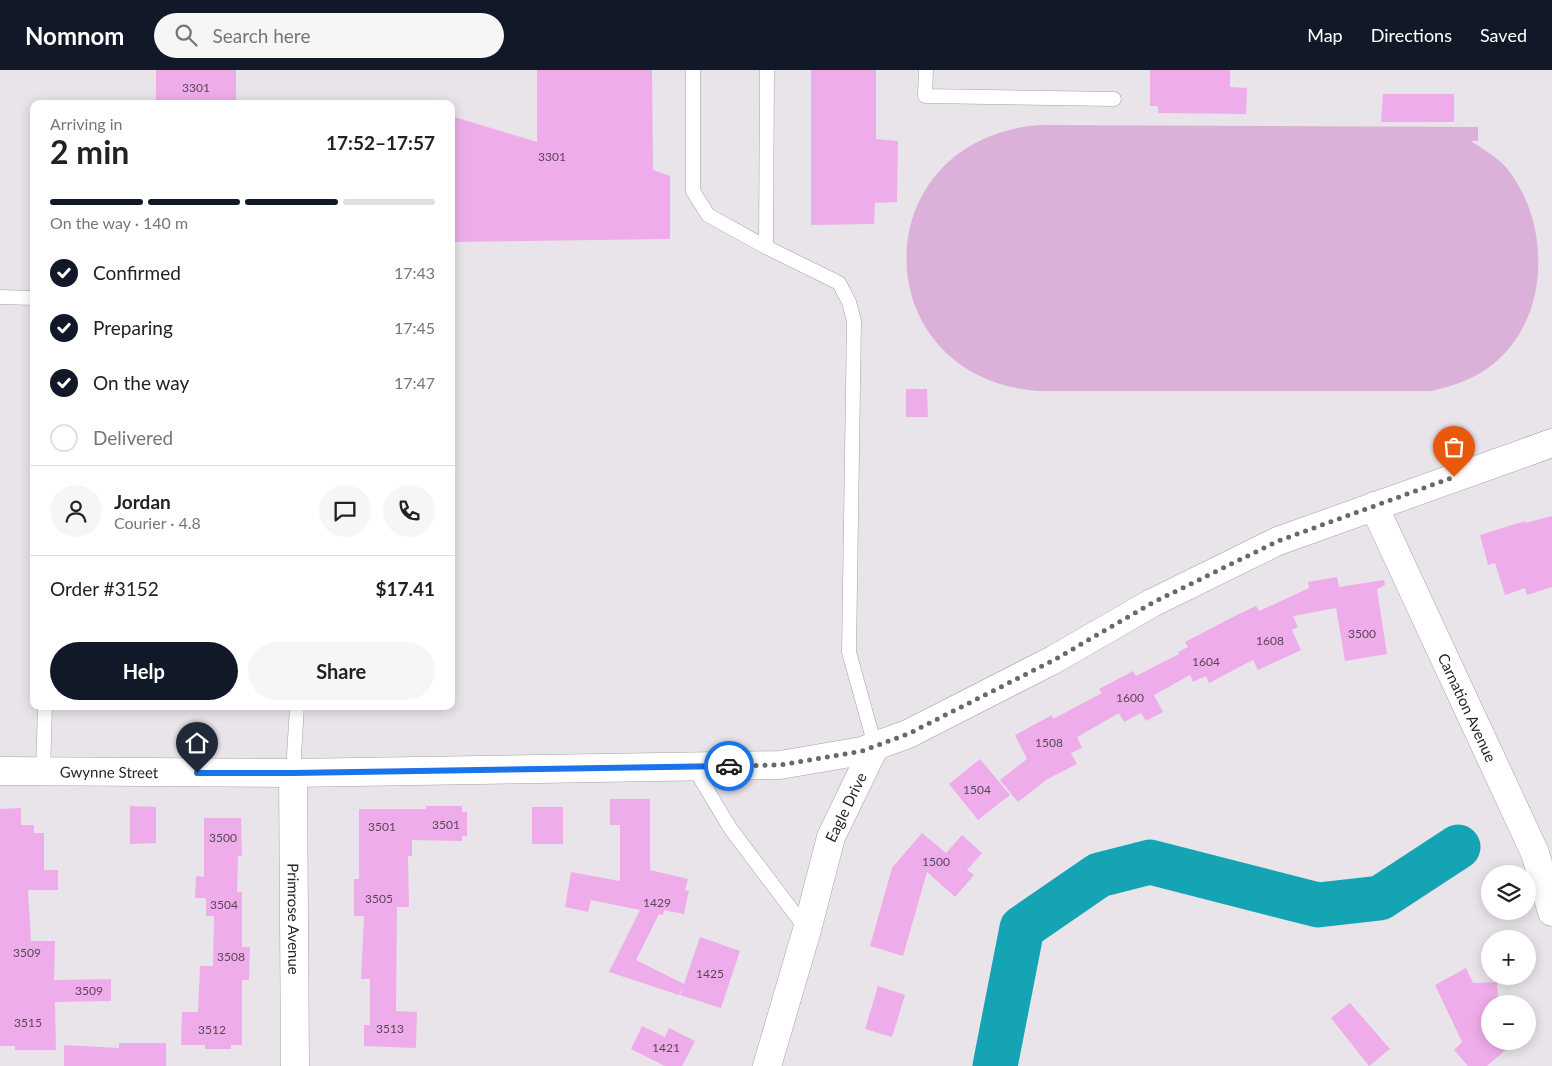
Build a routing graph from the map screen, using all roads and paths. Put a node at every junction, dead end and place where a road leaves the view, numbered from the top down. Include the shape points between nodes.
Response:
1 (692, 70) edge
2 (766, 70) edge
3 (926, 70) edge
4 (1114, 99) dead end
5 (766, 248) junction
6 (0, 297) edge
7 (30, 298) edge
8 (1552, 443) edge
9 (1374, 506) junction
10 (45, 710) edge
11 (297, 710) edge
12 (875, 746) junction
13 (692, 766) junction
14 (0, 771) edge
15 (43, 772) junction
16 (293, 773) junction
17 (1552, 912) edge
18 (807, 930) junction
19 (295, 1066) edge
20 (768, 1066) edge

1 - 5 lane via 692,191 708,215
2 - 5 lane
3 - 4 lane via 925,96
5 - 12 lane via 839,283 854,321 849,652
6 - 7 lane
8 - 9 street
9 - 12 street via 1278,541 1152,603 1054,660 917,730
9 - 17 street, Carnation Avenue via 1535,853
10 - 15 lane
11 - 16 lane
12 - 13 street, Gwynne Street via 780,765
12 - 18 street, Eagle Drive via 831,837
13 - 16 street, Gwynne Street
13 - 18 lane via 730,828
14 - 15 street, Gwynne Street
15 - 16 street, Gwynne Street
16 - 19 street, Primrose Avenue
18 - 20 street, Eagle Drive

